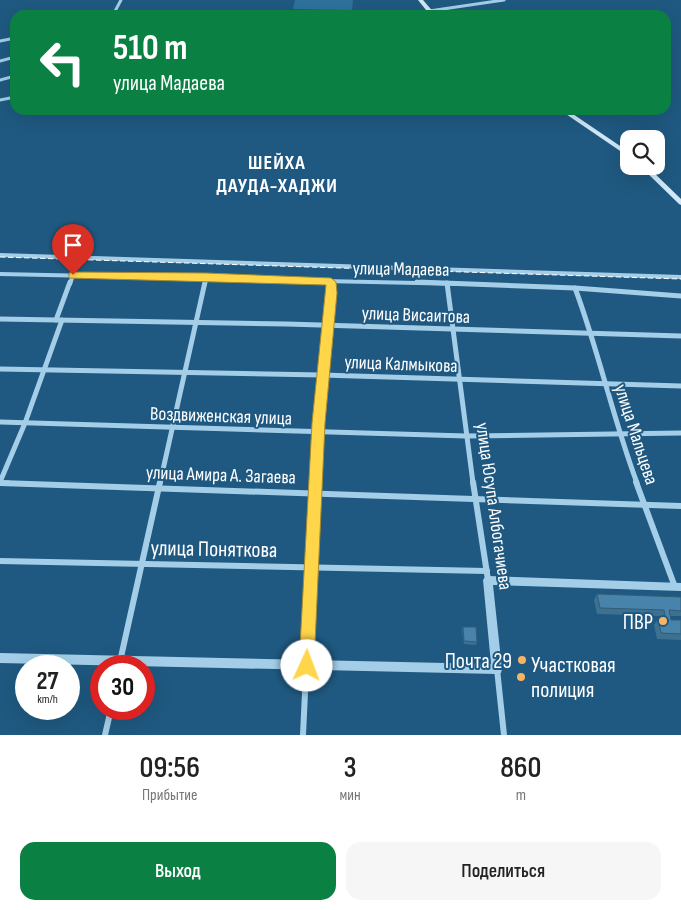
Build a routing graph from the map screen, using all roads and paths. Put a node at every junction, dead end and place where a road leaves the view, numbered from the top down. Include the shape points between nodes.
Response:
1 (415, 0) edge
2 (504, 0) edge
3 (488, 1) edge
4 (426, 10) edge
5 (448, 10) edge
6 (570, 115) edge
7 (577, 115) edge
8 (620, 144) edge
9 (620, 149) edge
10 (652, 175) edge
11 (660, 175) edge
12 (681, 195) edge
13 (681, 203) edge
14 (0, 255) edge
15 (0, 274) edge
16 (73, 275) junction
17 (206, 277) junction
18 (681, 277) edge
19 (331, 282) junction
20 (447, 283) junction
21 (576, 288) junction
22 (681, 296) edge
23 (0, 319) edge
24 (59, 320) junction
25 (197, 323) junction
26 (328, 326) junction
27 (454, 330) junction
28 (592, 334) junction
29 (681, 336) edge
30 (0, 369) edge
31 (45, 369) junction
32 (186, 372) junction
33 (322, 375) junction
34 (460, 380) junction
35 (605, 384) junction
36 (681, 386) edge
37 (0, 422) edge
38 (25, 423) junction
39 (173, 428) junction
40 (319, 433) junction
41 (618, 433) junction
42 (681, 433) edge
43 (466, 436) junction
44 (0, 482) edge
45 (158, 487) junction
46 (316, 492) junction
47 (476, 500) junction
48 (645, 505) junction
49 (681, 506) edge
50 (0, 561) edge
51 (140, 565) junction
52 (310, 569) junction
53 (488, 575) junction
54 (678, 587) edge
55 (121, 655) edge
56 (0, 658) edge
57 (90, 663) edge
58 (155, 664) edge
59 (307, 666) junction
60 (497, 670) junction
61 (107, 720) edge
62 (104, 735) edge
63 (302, 735) edge
64 (504, 735) edge

1 - 4 main road
2 - 3 street
3 - 5 street
6 - 9 main road
7 - 8 main road
10 - 13 main road
11 - 12 main road
14 - 18 street
15 - 16 street, улица Мадаева
16 - 17 street, улица Мадаева
16 - 24 street
17 - 19 street, улица Мадаева
17 - 25 street
19 - 20 street, улица Мадаева
19 - 26 street
20 - 21 street, улица Мадаева
20 - 27 street, улица Юсупа Албогачиева
21 - 22 street, улица Мадаева
21 - 28 street, улица Мальцева
23 - 24 street, улица Висаитова
24 - 25 street, улица Висаитова
24 - 31 street
25 - 26 street, улица Висаитова
25 - 32 street
26 - 27 street, улица Висаитова
26 - 33 street
27 - 28 street, улица Висаитова
27 - 34 street, улица Юсупа Албогачиева
28 - 29 street, улица Висаитова
28 - 35 street, улица Мальцева
30 - 31 street, улица Калмыкова
31 - 32 street, улица Калмыкова
31 - 38 street
32 - 33 street, улица Калмыкова
32 - 39 street
33 - 34 street, улица Калмыкова
33 - 40 street
34 - 35 street, улица Калмыкова
34 - 43 street, улица Юсупа Албогачиева
35 - 36 street, улица Калмыкова
35 - 41 street, улица Мальцева
37 - 38 street, Воздвиженская улица
38 - 39 street, Воздвиженская улица
38 - 44 street
39 - 40 street, Воздвиженская улица
39 - 45 street
40 - 43 street, Воздвиженская улица
40 - 46 street
41 - 42 street, Воздвиженская улица
41 - 43 street, Воздвиженская улица
41 - 48 street, улица Мальцева
43 - 47 street, улица Юсупа Албогачиева
44 - 45 street, улица Амира А. Загаева
45 - 46 street, улица Амира А. Загаева
45 - 51 street
46 - 47 street, улица Амира А. Загаева
46 - 52 street
47 - 48 street, улица Амира А. Загаева
47 - 53 street, улица Юсупа Албогачиева
48 - 49 street, улица Амира А. Загаева
48 - 54 street, улица Мальцева
50 - 51 street, улица Поняткова
51 - 52 street, улица Поняткова
51 - 55 street
52 - 53 street, улица Поняткова
52 - 59 street
53 - 54 street, улица Поняткова
53 - 60 street, улица Юсупа Албогачиева
56 - 57 street
58 - 59 street
59 - 60 street
59 - 63 street
60 - 64 street, улица Юсупа Албогачиева
61 - 62 street

